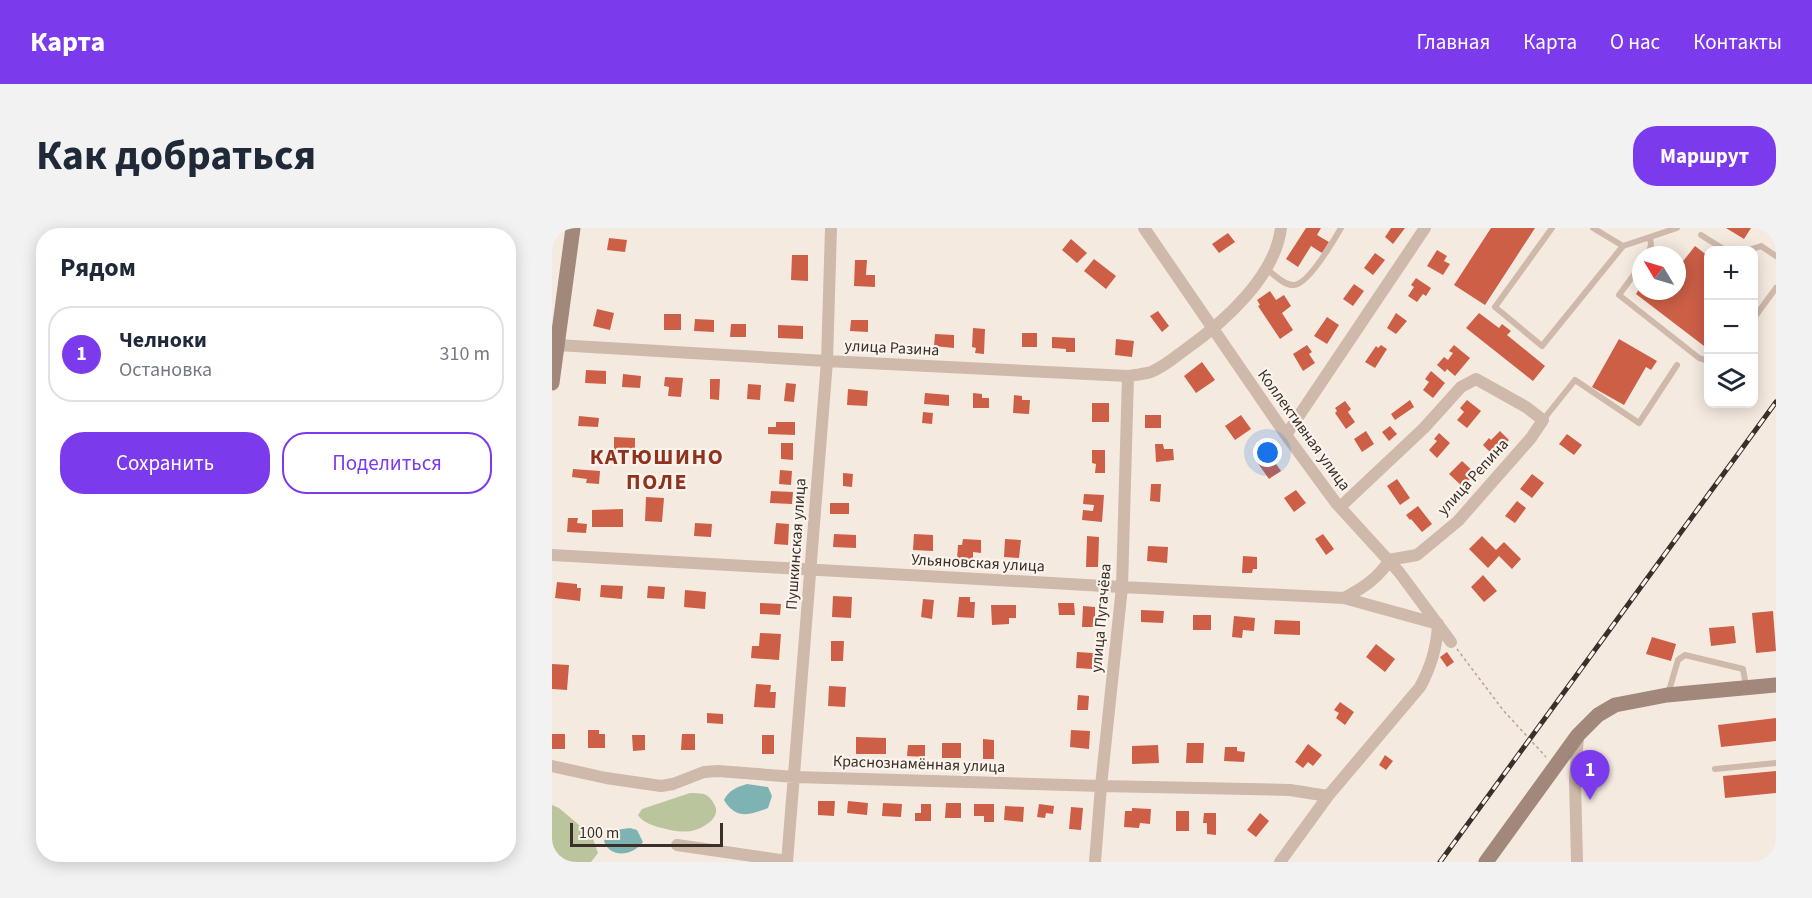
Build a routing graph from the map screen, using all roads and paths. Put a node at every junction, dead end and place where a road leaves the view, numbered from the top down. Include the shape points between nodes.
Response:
1 (573, 228) edge
2 (831, 228) edge
3 (1144, 228) edge
4 (1281, 228) edge
5 (1341, 228) edge
6 (1425, 228) edge
7 (1552, 228) edge
8 (1593, 228) edge
9 (1677, 228) edge
10 (1701, 236) dead end
11 (1650, 237) junction
12 (1623, 246) junction
13 (1651, 246) edge
14 (1718, 246) edge
15 (1758, 247) edge
16 (1776, 256) edge
17 (1266, 269) junction
18 (1632, 277) edge
19 (1776, 288) edge
20 (557, 301) edge
21 (1758, 313) edge
22 (1213, 330) junction
23 (554, 346) edge
24 (1704, 360) edge
25 (827, 361) junction
26 (1677, 365) dead end
27 (1128, 376) junction
28 (552, 383) edge
29 (1543, 420) junction
30 (1286, 435) junction
31 (1340, 507) junction
32 (552, 555) edge
33 (1388, 560) junction
34 (810, 570) junction
35 (1122, 587) junction
36 (1344, 598) junction
37 (1438, 624) junction
38 (1451, 642) joint
39 (1776, 685) edge
40 (1746, 688) junction
41 (1667, 695) junction
42 (1578, 735) junction
43 (1547, 758) dead end
44 (1776, 763) edge
45 (552, 766) edge
46 (1715, 768) dead end
47 (795, 777) junction
48 (1101, 786) junction
49 (1328, 796) junction
50 (676, 845) dead end
51 (787, 861) edge
52 (1095, 862) edge
53 (1280, 862) edge
54 (1486, 862) edge
55 (1577, 862) edge

1 - 20 street
2 - 25 street, Пушкинская улица
3 - 22 street, Коллективная улица
4 - 17 street, улица Разина
5 - 17 lane via 1316,266 1298,284 1284,282
6 - 30 street
7 - 12 lane via 1495,307 1542,346
8 - 12 lane
9 - 11 lane
10 - 14 lane
11 - 12 lane
11 - 13 lane
15 - 16 lane
17 - 22 street, улица Разина via 1231,314
18 - 24 lane via 1619,295
19 - 21 lane
20 - 23 street
22 - 27 street, улица Разина via 1161,367
22 - 30 street, Коллективная улица
23 - 25 street, улица Разина
23 - 28 street
25 - 27 street, улица Разина
25 - 34 street, Пушкинская улица
26 - 29 lane via 1639,423 1575,381
27 - 35 street, улица Пугачёва
29 - 31 street via 1476,379 1461,387 1424,429
29 - 33 street, улица Репина via 1458,521 1417,555
30 - 31 street, Коллективная улица
31 - 33 street, Коллективная улица
32 - 34 street, Ульяновская улица
33 - 36 street via 1365,587
33 - 37 street, Коллективная улица
34 - 35 street, Ульяновская улица
34 - 47 street, Пушкинская улица
35 - 36 street, Ульяновская улица
35 - 48 street, улица Пугачёва
36 - 37 street, Ульяновская улица
37 - 38 street, Коллективная улица
37 - 49 street via 1437,641 1420,687
38 - 43 path via 1503,710
39 - 40 street
40 - 41 street
40 - 41 lane via 1743,669 1685,655 1678,660
41 - 42 street via 1615,705
42 - 54 street
42 - 55 street
44 - 46 lane
45 - 47 street, Краснознамённая улица via 661,786 704,772
47 - 48 street, Краснознамённая улица
47 - 51 street, Пушкинская улица
48 - 49 street, Краснознамённая улица via 1290,790
48 - 52 street, улица Пугачёва
49 - 53 street
50 - 51 street

